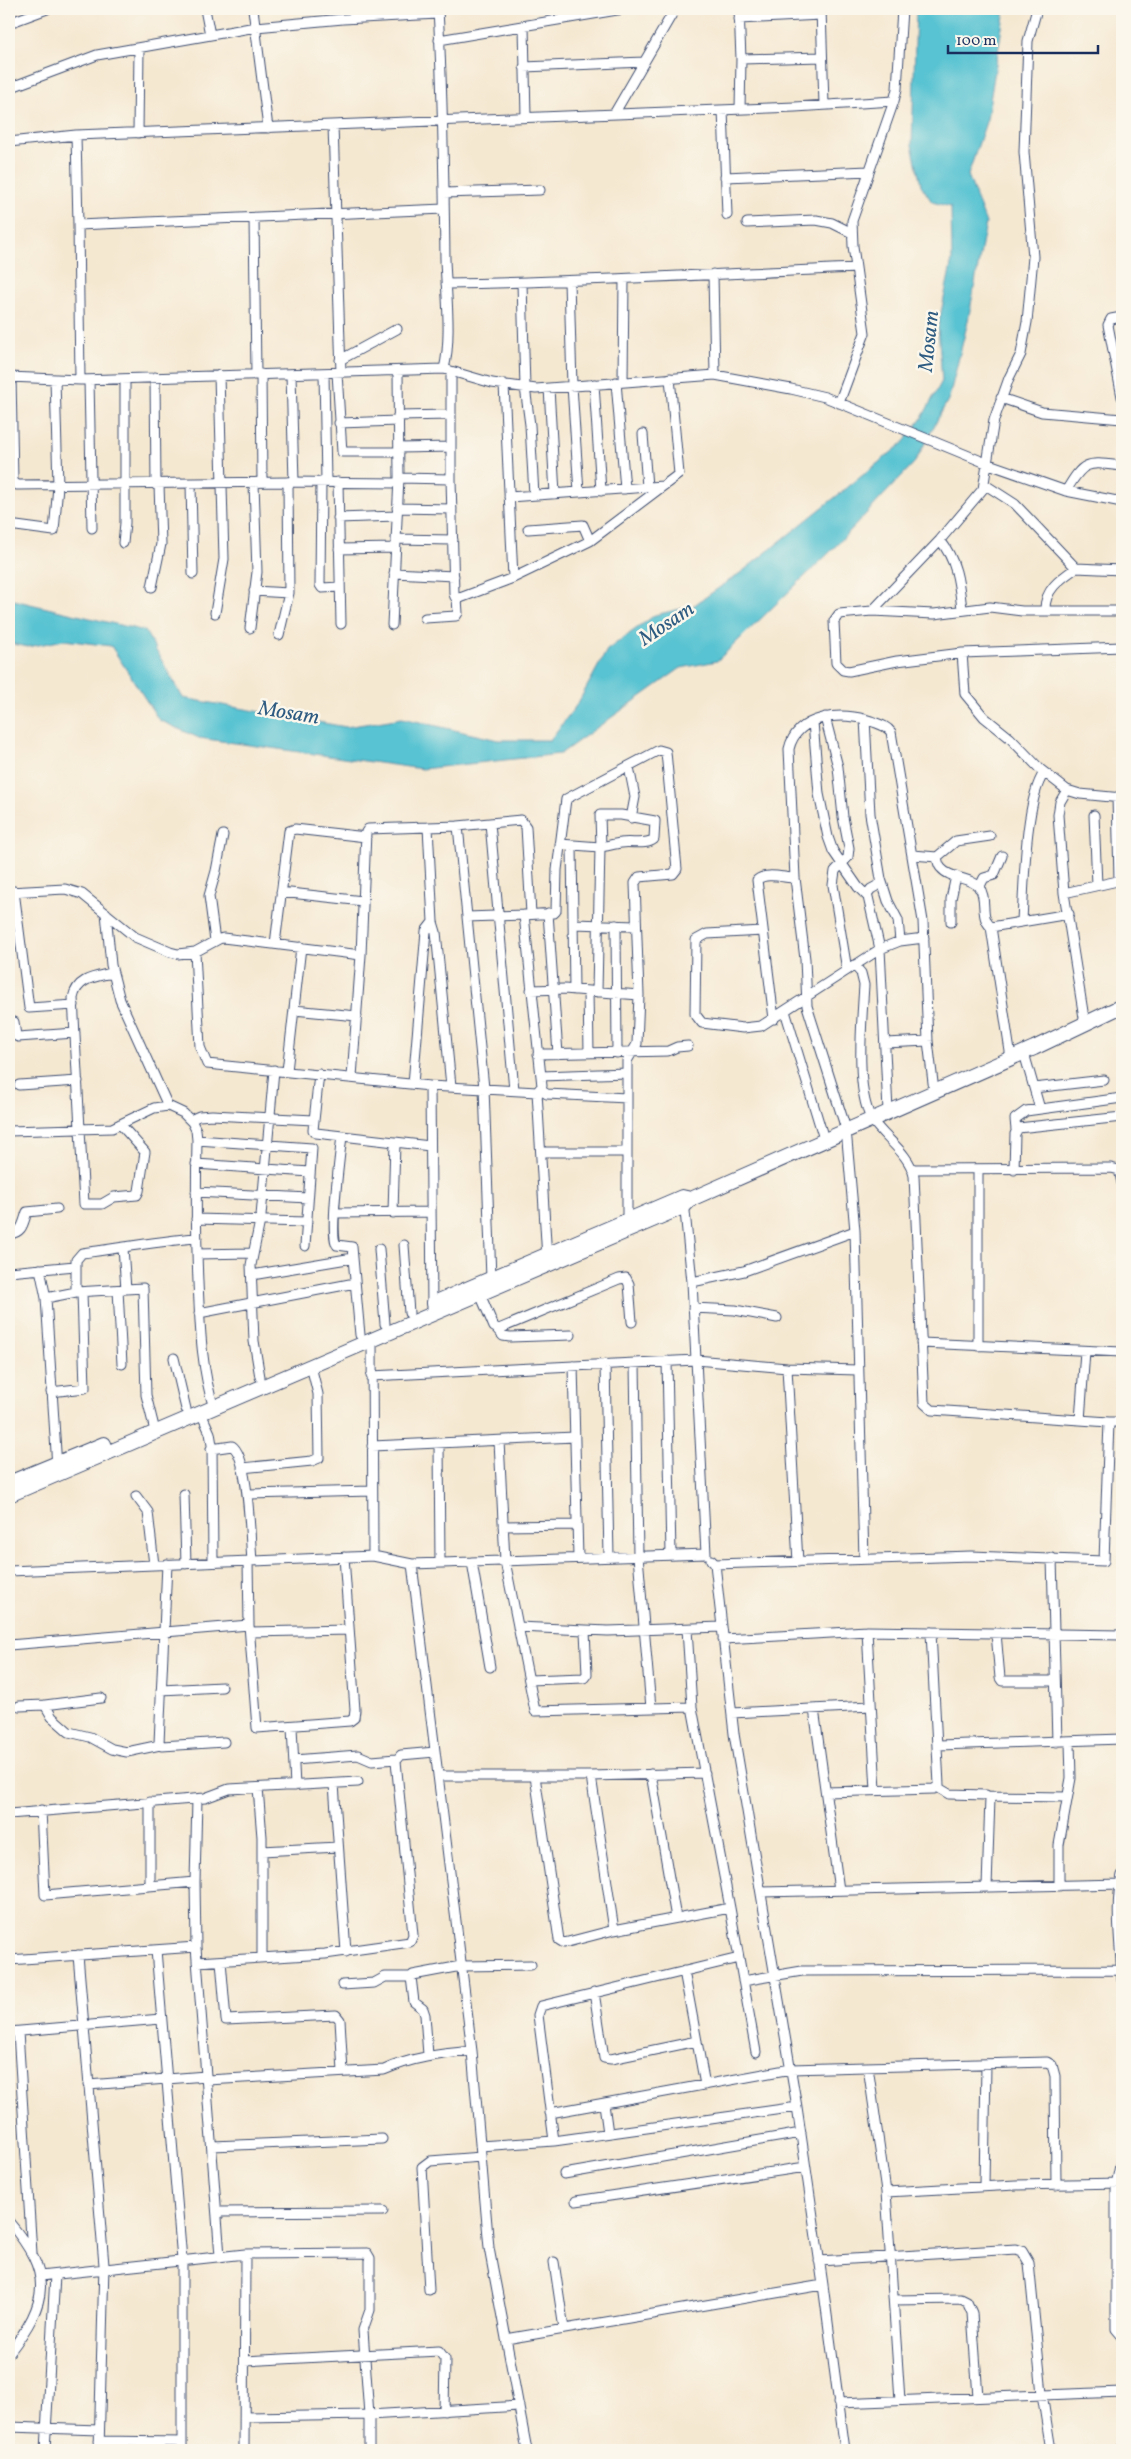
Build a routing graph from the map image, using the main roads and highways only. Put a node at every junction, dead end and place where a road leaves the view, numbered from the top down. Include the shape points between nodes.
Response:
1 (1122, 1006) edge
2 (547, 1260) junction
3 (432, 1308) junction
4 (366, 1337) junction
5 (209, 1406) junction
6 (154, 1427) junction
7 (57, 1469) junction
8 (9, 1483) edge
9 (9, 1495) edge

1 - 2 highway via 1017,1056
2 - 3 highway via 491,1278
2 - 3 highway via 480,1294
3 - 4 highway
3 - 4 highway via 409,1313 384,1324
4 - 5 highway via 311,1366
4 - 5 highway via 260,1378
5 - 6 highway
5 - 6 highway via 186,1409
6 - 7 highway
7 - 8 highway
7 - 9 highway

